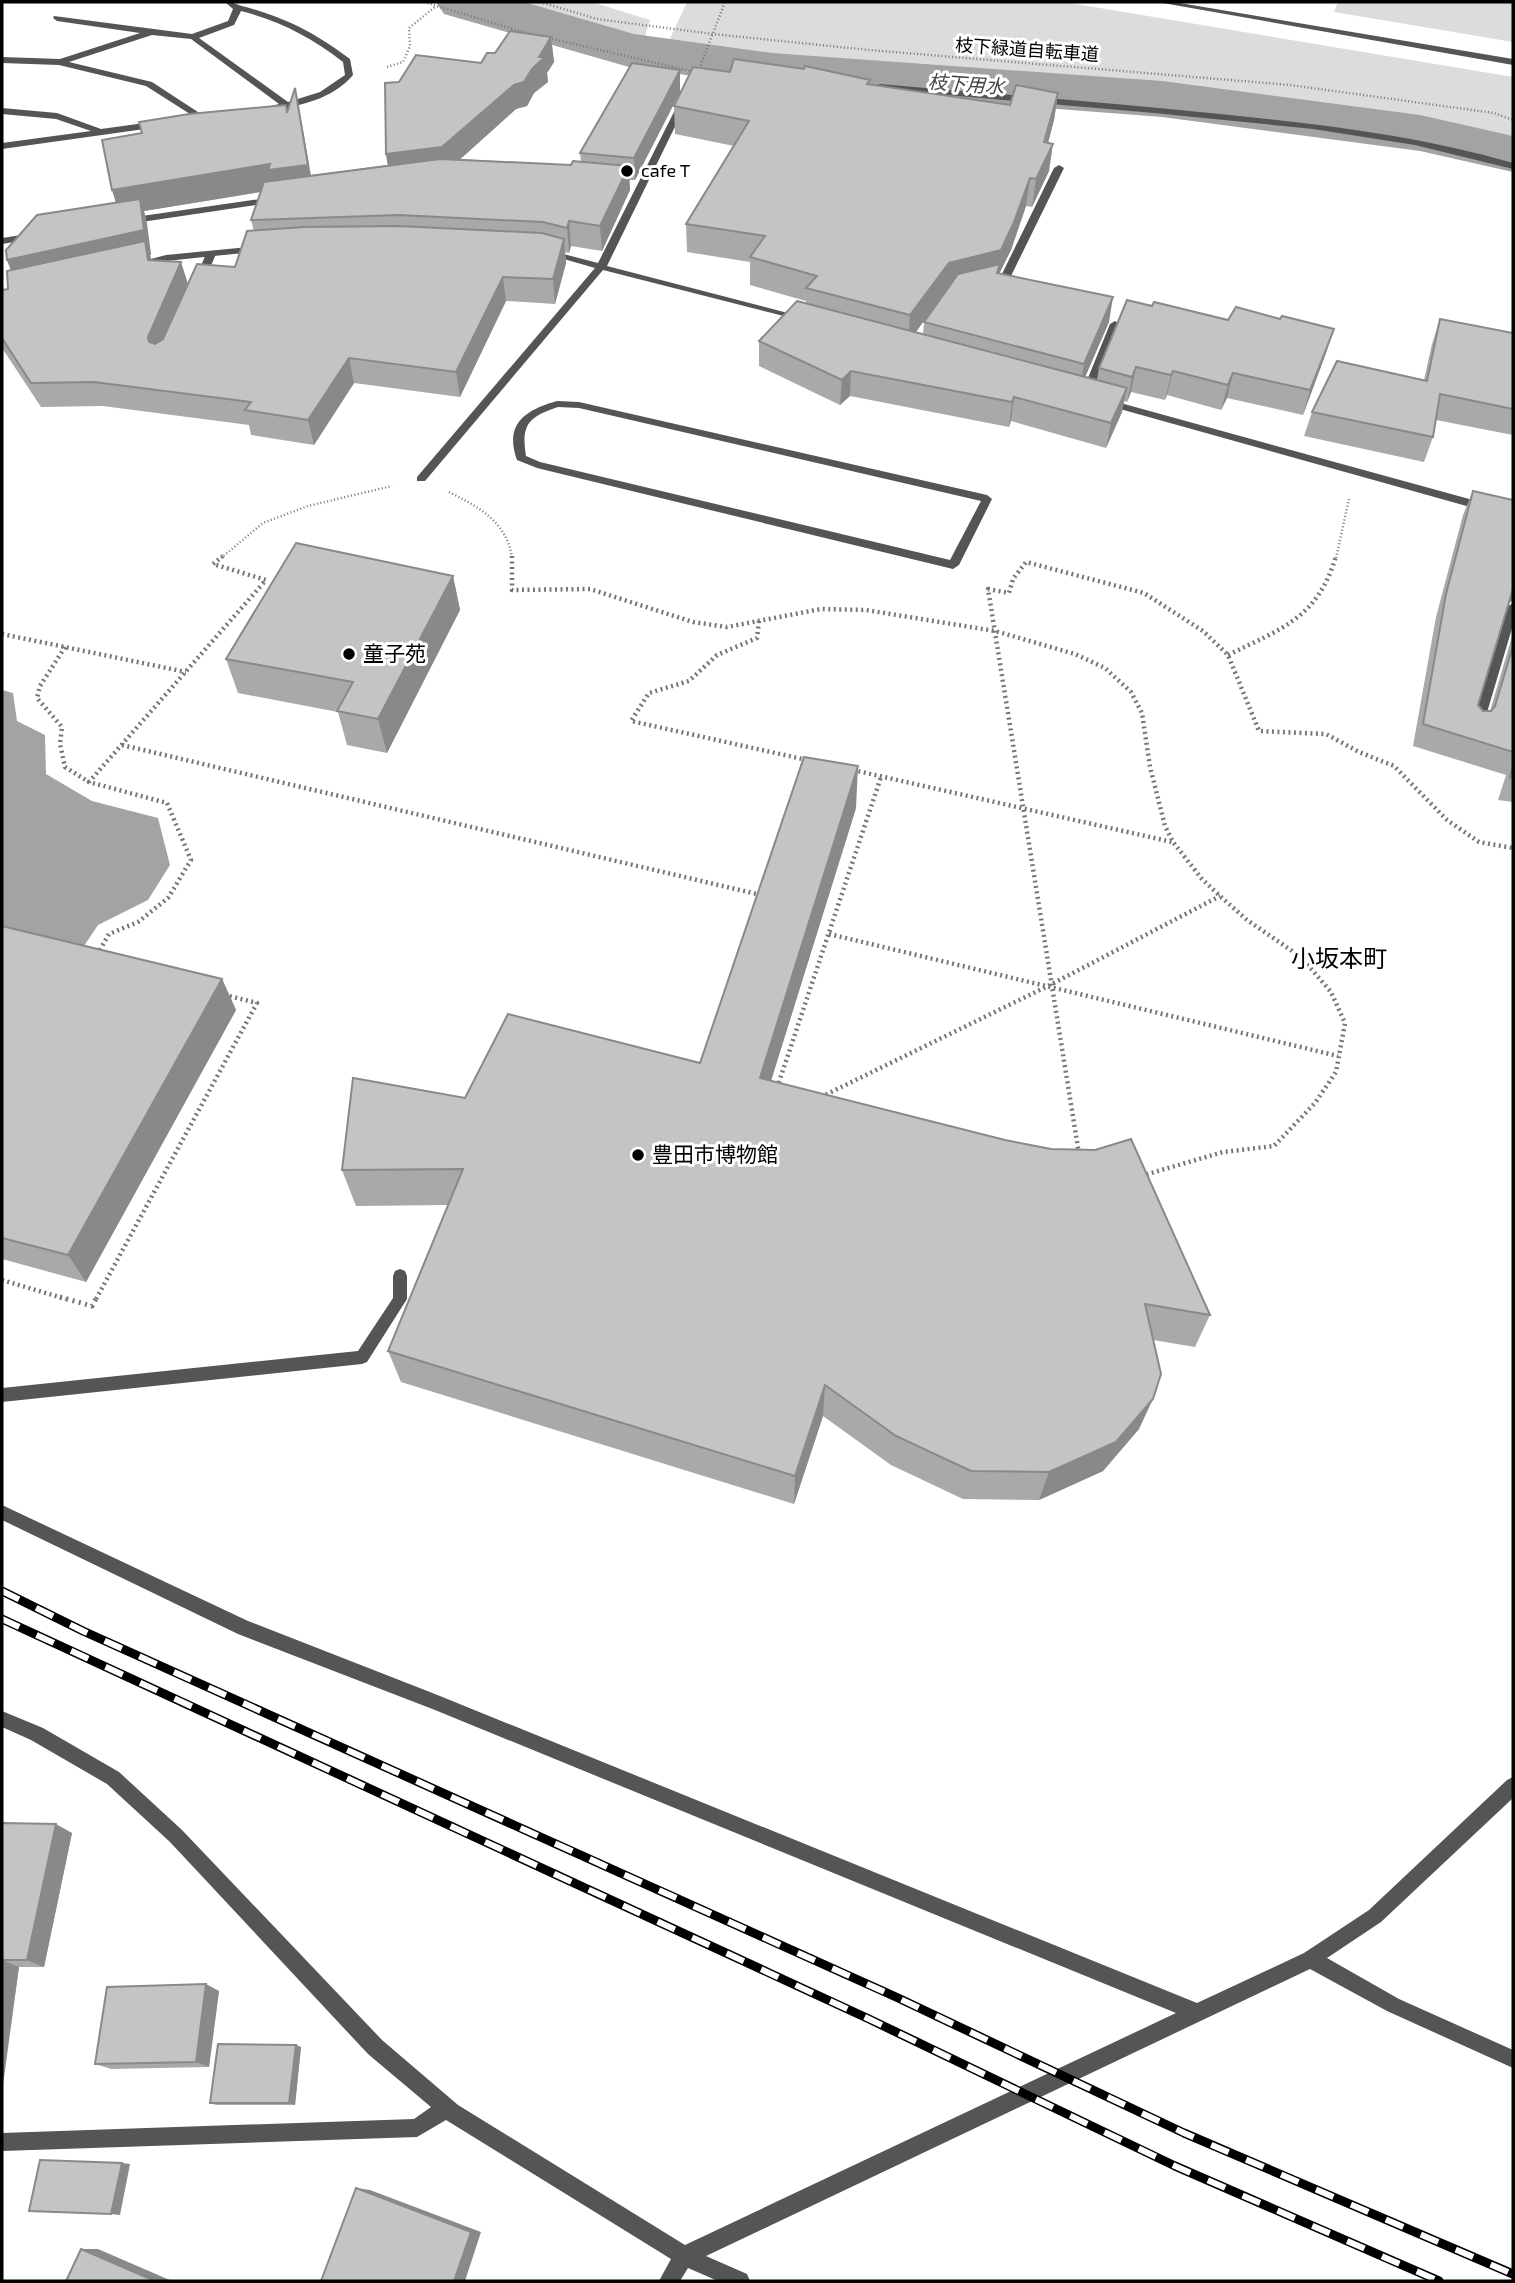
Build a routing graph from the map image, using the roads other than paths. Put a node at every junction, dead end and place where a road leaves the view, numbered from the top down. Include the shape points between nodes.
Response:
1 (229, 2) edge
2 (1161, 2) edge
3 (238, 8) junction
4 (57, 18) dead end
5 (151, 32) junction
6 (193, 37) junction
7 (2, 60) edge
8 (61, 62) junction
9 (1513, 62) edge
10 (863, 86) edge
11 (686, 96) edge
12 (286, 105) junction
13 (2, 111) edge
14 (256, 112) edge
15 (215, 117) edge
16 (201, 118) junction
17 (189, 120) edge
18 (164, 123) edge
19 (102, 132) junction
20 (2, 146) edge
21 (1513, 166) edge
22 (1059, 168) dead end
23 (627, 185) edge
24 (641, 186) junction
25 (291, 198) edge
26 (121, 222) edge
27 (41, 235) edge
28 (2, 241) edge
29 (275, 248) edge
30 (532, 251) edge
31 (211, 254) junction
32 (127, 266) edge
33 (602, 266) junction
34 (977, 288) edge
35 (195, 290) edge
36 (817, 324) edge
37 (1115, 324) edge
38 (1072, 393) edge
39 (1085, 396) junction
40 (421, 479) road end
41 (1513, 515) edge
42 (954, 565) joint
43 (1513, 607) edge
44 (1476, 728) edge
45 (400, 1276) dead end
46 (2, 1395) edge
47 (2, 1511) edge
48 (2, 1719) edge
49 (1513, 1786) edge
50 (1310, 1959) junction
51 (1198, 2014) junction
52 (1513, 2059) edge
53 (447, 2108) junction
54 (2, 2142) edge
55 (684, 2256) junction
56 (668, 2281) edge
57 (740, 2281) edge

1 - 3 street
2 - 9 street
3 - 6 street via 231,23
3 - 12 street via 309,32 347,61 349,75 340,86
4 - 5 street
5 - 6 street
5 - 8 street
6 - 12 street
7 - 8 street
8 - 16 street via 149,84
10 - 21 street via 1140,107 1320,127
11 - 24 street
12 - 14 street
13 - 19 street via 57,116
15 - 16 street
16 - 17 street
18 - 19 street
19 - 20 street
22 - 34 street via 1003,282
23 - 24 street
24 - 33 street
25 - 26 street
27 - 28 street
29 - 31 street
30 - 33 street
31 - 32 street
31 - 35 street
33 - 36 street
33 - 40 street
37 - 39 street
38 - 39 street
39 - 41 street
42 - 42 street via 537,465 521,458 520,425 533,411 557,404 579,405 986,499
43 - 44 street
45 - 46 street via 400,1299 362,1357
47 - 51 street via 244,1628
48 - 53 street via 113,1778 177,1836 375,2046
49 - 50 street via 1375,1916
50 - 51 street
50 - 52 street via 1393,2005
51 - 55 street
53 - 54 street via 417,2127
53 - 55 street
55 - 56 street
55 - 57 street

